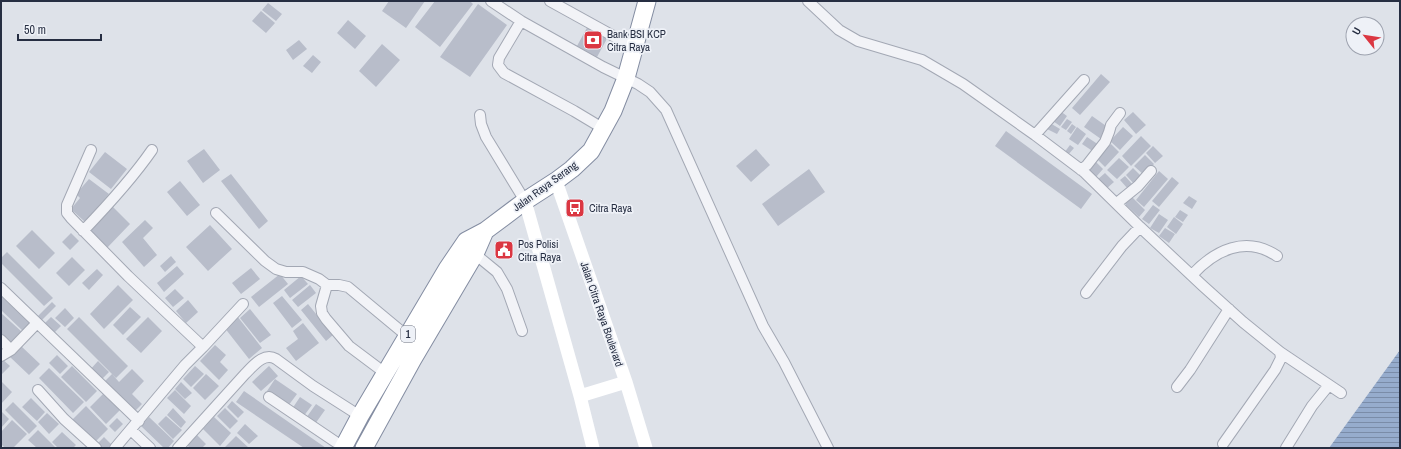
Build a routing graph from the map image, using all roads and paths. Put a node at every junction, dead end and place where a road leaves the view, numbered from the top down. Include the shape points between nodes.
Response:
1 (491, 1) edge
2 (550, 1) edge
3 (647, 1) edge
4 (808, 1) edge
5 (521, 21) junction
6 (635, 48) junction
7 (626, 78) junction
8 (1084, 80) dead end
9 (1120, 113) dead end
10 (480, 115) dead end
11 (604, 129) junction
12 (1035, 135) junction
13 (91, 150) dead end
14 (152, 150) dead end
15 (1081, 170) junction
16 (1151, 171) dead end
17 (556, 181) junction
18 (525, 201) junction
19 (1117, 203) junction
20 (216, 212) dead end
21 (1140, 227) junction
22 (83, 231) junction
23 (485, 231) junction
24 (475, 254) junction
25 (1277, 256) dead end
26 (1192, 275) junction
27 (327, 285) junction
28 (1, 288) edge
29 (1086, 293) dead end
30 (243, 304) dead end
31 (1229, 310) junction
32 (37, 323) junction
33 (522, 331) dead end
34 (407, 336) junction
35 (1, 340) edge
36 (203, 347) junction
37 (11, 350) junction
38 (1280, 352) junction
39 (1, 356) edge
40 (385, 373) junction
41 (626, 382) junction
42 (1329, 385) junction
43 (1177, 387) dead end
44 (38, 390) dead end
45 (1341, 393) dead end
46 (580, 396) junction
47 (269, 397) dead end
48 (360, 416) junction
49 (139, 421) junction
50 (131, 430) junction
51 (1223, 444) dead end
52 (343, 447) edge
53 (96, 448) edge
54 (115, 448) edge
55 (150, 448) edge
56 (178, 448) edge
57 (364, 448) edge
58 (593, 448) edge
59 (646, 448) edge
60 (828, 448) edge
61 (1286, 448) edge

1 - 5 street
2 - 6 street
3 - 6 highway, Jalan Raya Serang / 1
4 - 12 street via 839,30 858,41 922,60 963,84
5 - 7 street
5 - 11 street via 499,58 498,65 504,73
6 - 7 highway, Jalan Raya Serang / 1
7 - 11 highway, Jalan Raya Serang / 1
7 - 60 street via 650,92 666,110 763,326
8 - 12 street
9 - 15 street via 1110,125 1105,142
10 - 18 street via 486,137
11 - 17 highway, Jalan Raya Serang / 1 via 591,150
12 - 15 street
13 - 22 street via 67,205 67,213
14 - 22 street via 120,192
15 - 19 street
16 - 19 street via 1138,186
17 - 18 highway, Jalan Raya Serang / 1
17 - 41 main road, Jalan Citra Raya Boulevard
18 - 23 highway, Jalan Raya Serang / 1
18 - 46 main road
19 - 21 street
20 - 27 street via 276,269 303,272
21 - 26 street
21 - 29 street
22 - 36 street
23 - 24 highway, Jalan Raya Serang / 1
23 - 34 highway, Jalan Raya Serang / 1 via 466,241
24 - 33 street via 496,272 507,289
24 - 57 highway, Jalan Raya Serang / 1
25 - 26 street via 1260,247 1232,248 1220,252
26 - 31 street
27 - 34 street via 339,284 348,287
27 - 40 street via 321,306 322,313 349,346
28 - 32 street
30 - 36 street
31 - 38 street
31 - 43 street
32 - 37 street
32 - 49 street
34 - 40 highway, Jalan Raya Serang / 1
35 - 37 street
36 - 49 street
37 - 39 street
38 - 42 street
38 - 51 street via 1281,358 1275,370
40 - 48 highway, Jalan Raya Serang / 1
41 - 46 main road
41 - 59 main road, Jalan Citra Raya Boulevard
42 - 45 street
42 - 61 street via 1312,406
44 - 53 street via 64,419
46 - 58 main road
47 - 52 street
48 - 52 highway, Jalan Raya Serang / 1
48 - 56 street via 272,356 255,364
49 - 50 street
50 - 54 street
50 - 55 street

